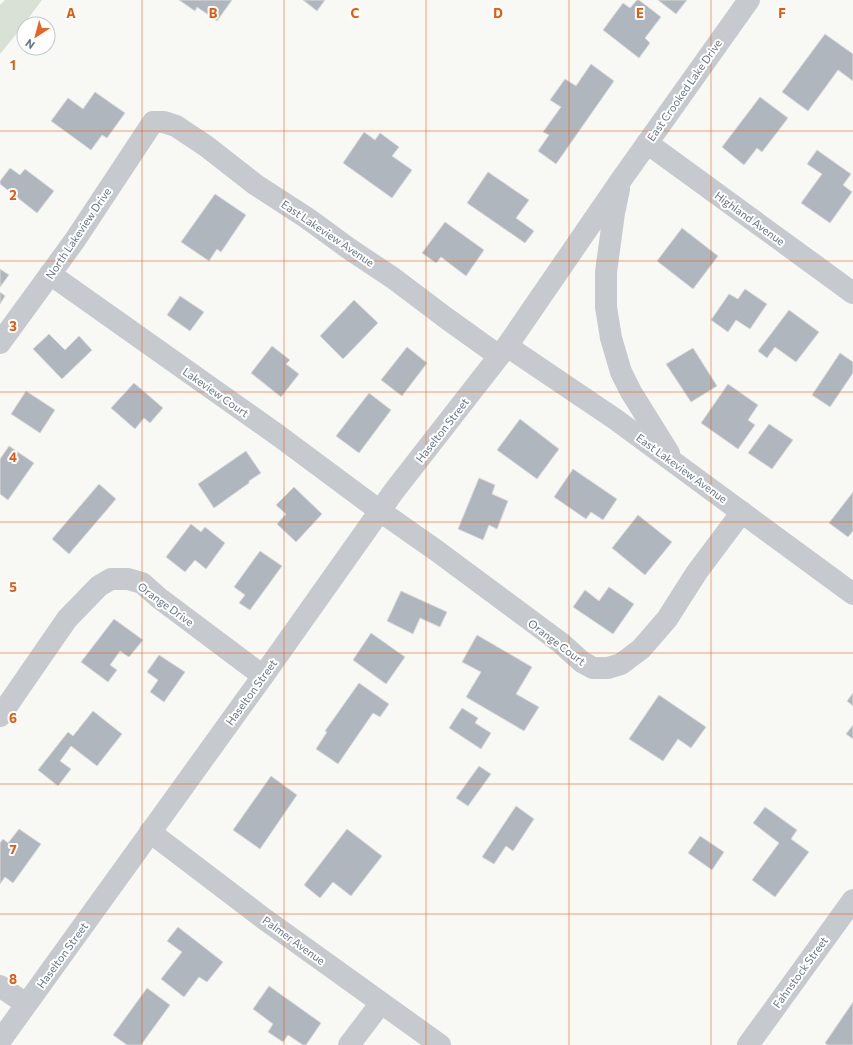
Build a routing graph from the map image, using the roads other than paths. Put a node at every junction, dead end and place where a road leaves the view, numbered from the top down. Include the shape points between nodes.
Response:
1 (748, 0) edge
2 (153, 122) joint
3 (646, 143) junction
4 (621, 180) junction
5 (50, 274) junction
6 (853, 293) edge
7 (0, 343) edge
8 (503, 351) junction
9 (676, 464) junction
10 (380, 511) junction
11 (742, 512) junction
12 (853, 594) edge
13 (263, 676) junction
14 (0, 716) edge
15 (150, 832) junction
16 (850, 911) edge
17 (0, 986) edge
18 (380, 1003) junction
19 (26, 1004) junction
20 (0, 1041) edge
21 (349, 1045) edge
22 (440, 1045) edge
23 (748, 1045) edge

1 - 3 street, East Crooked Lake Drive
2 - 5 street, North Lakeview Drive
2 - 8 street, East Lakeview Avenue via 176,126 446,318
3 - 4 street, East Crooked Lake Drive
3 - 6 street, Highland Avenue
4 - 8 street, East Crooked Lake Drive
4 - 9 street, East Crooked Lake Drive via 606,272 606,307 611,338 630,392
5 - 7 street, North Lakeview Drive
5 - 10 street, Lakeview Court via 279,436
8 - 9 street, East Lakeview Avenue via 615,419
8 - 10 street, Haselton Street
9 - 11 street, East Lakeview Avenue
10 - 11 street, Orange Court via 593,668 608,668 621,664 641,649 667,619 697,572
10 - 13 street, Haselton Street
11 - 12 street, East Lakeview Avenue
13 - 14 street, Orange Drive via 142,583 128,579 112,579 99,586 67,619
13 - 15 street, Haselton Street
15 - 18 street, Palmer Avenue
15 - 19 street, Haselton Street
16 - 23 street, Fahnstock Street
17 - 19 street
18 - 21 street
18 - 22 street, Palmer Avenue
19 - 20 street, Haselton Street

